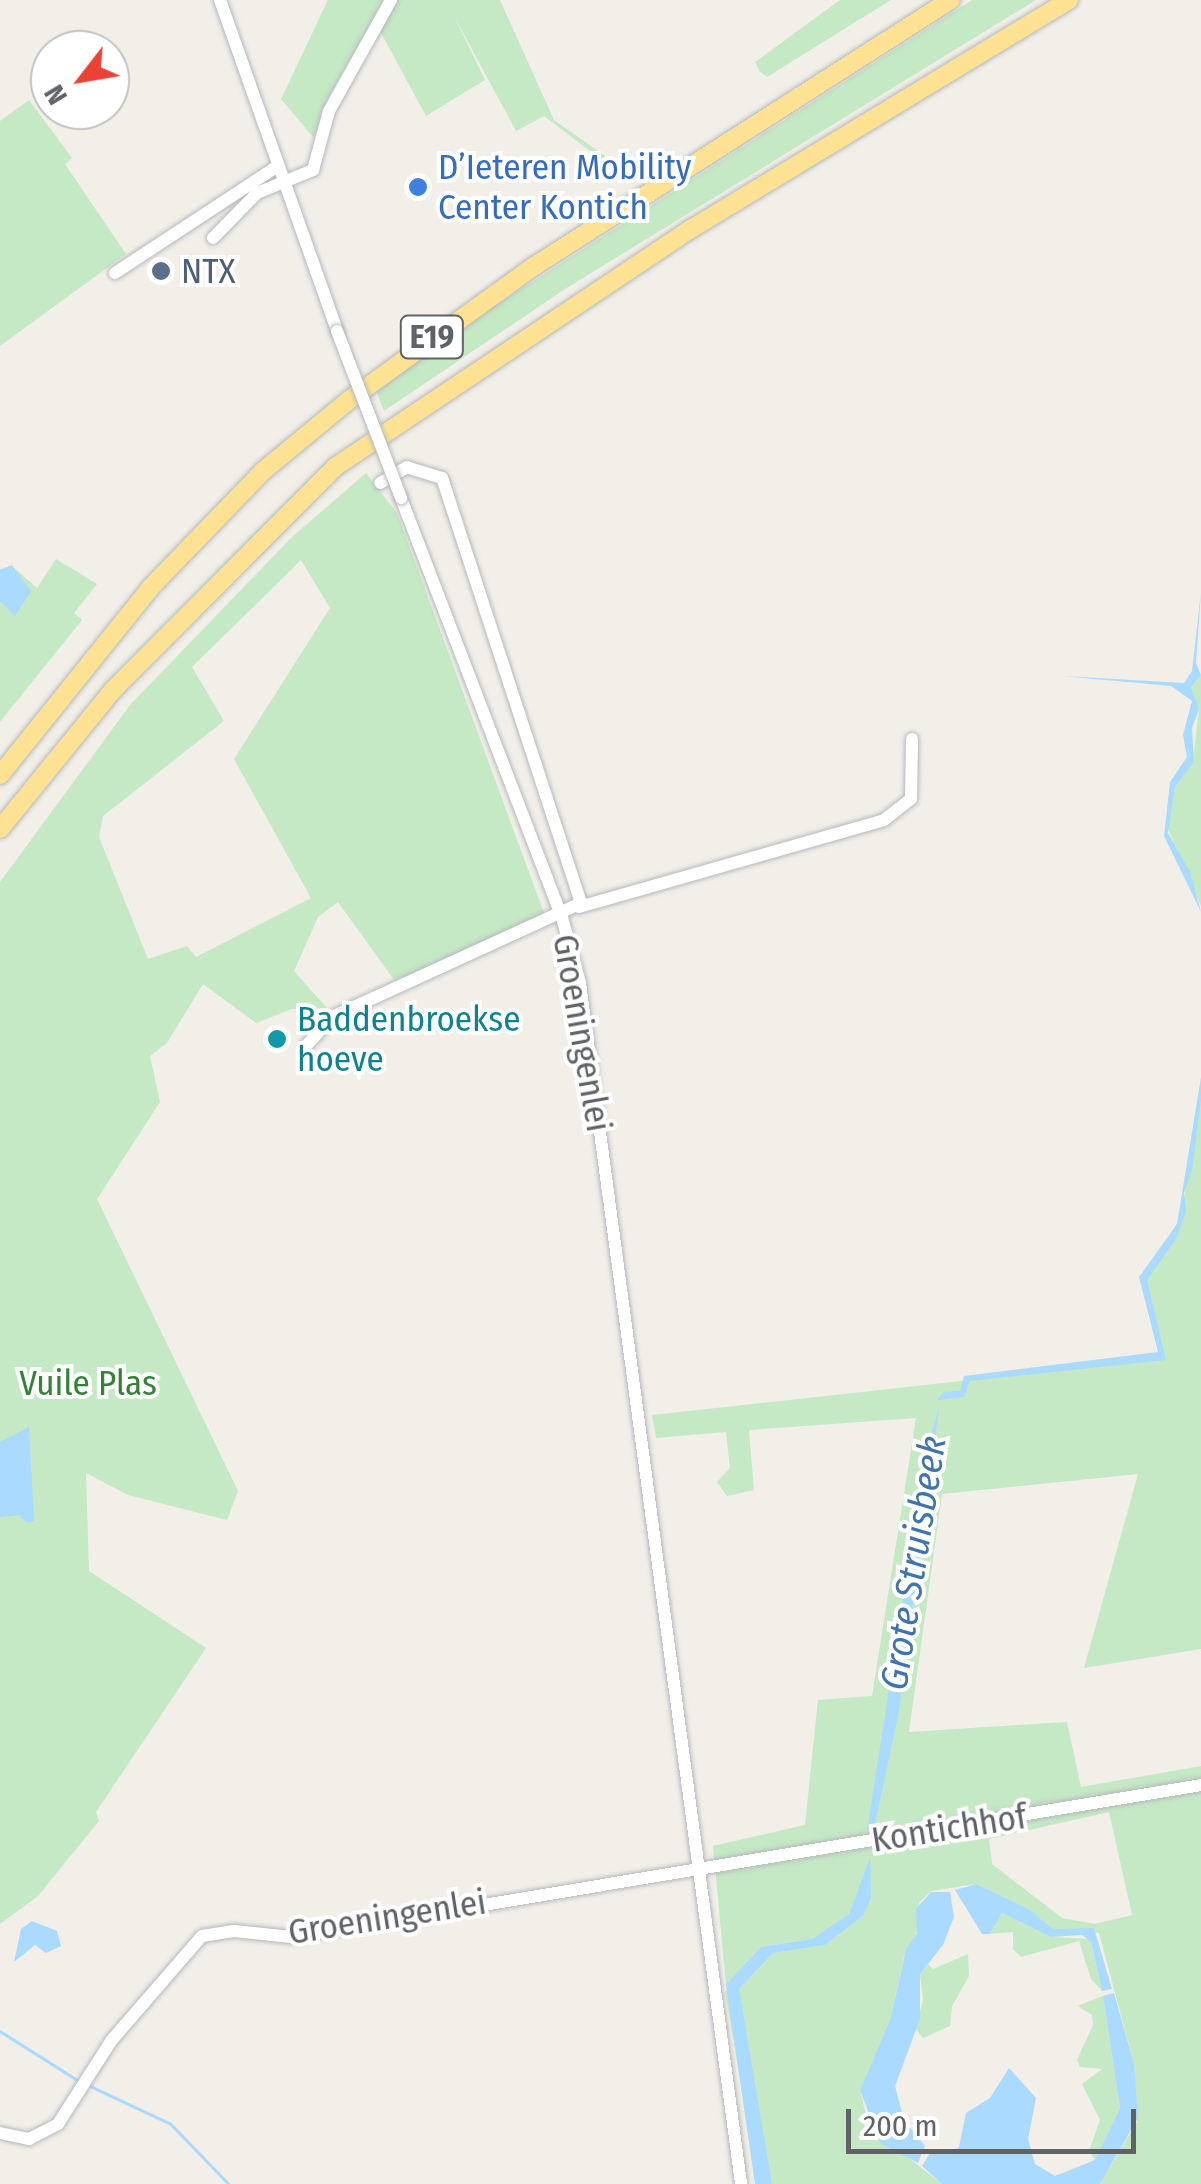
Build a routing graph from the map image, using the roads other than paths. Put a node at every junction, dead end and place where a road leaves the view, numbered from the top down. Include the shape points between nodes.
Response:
1 (220, 0) edge
2 (391, 0) edge
3 (951, 0) edge
4 (1069, 0) edge
5 (278, 175) junction
6 (213, 238) dead end
7 (115, 273) dead end
8 (380, 483) dead end
9 (912, 739) dead end
10 (0, 776) edge
11 (0, 829) edge
12 (579, 907) junction
13 (562, 914) junction
14 (306, 1046) dead end
15 (1201, 1785) edge
16 (697, 1870) junction
17 (0, 2133) edge
18 (741, 2184) edge

1 - 5 street, Groeningenlei
2 - 5 street via 328,111 313,170
3 - 10 highway, E19 via 533,268 349,400 191,544 112,631
4 - 11 highway, E19 via 691,229 336,467 163,636 60,749
5 - 6 street
5 - 7 street
5 - 13 street, Groeningenlei, bridge
8 - 12 street via 407,467 442,478
9 - 12 street via 911,799 884,820
12 - 13 street
13 - 14 street via 332,1017
13 - 16 street, Groeningenlei via 580,983
15 - 16 street, Kontichhof
16 - 17 street, Groeningenlei via 292,1938 234,1931 202,1936 48,2132 28,2139
16 - 18 street, Groeningenlei

